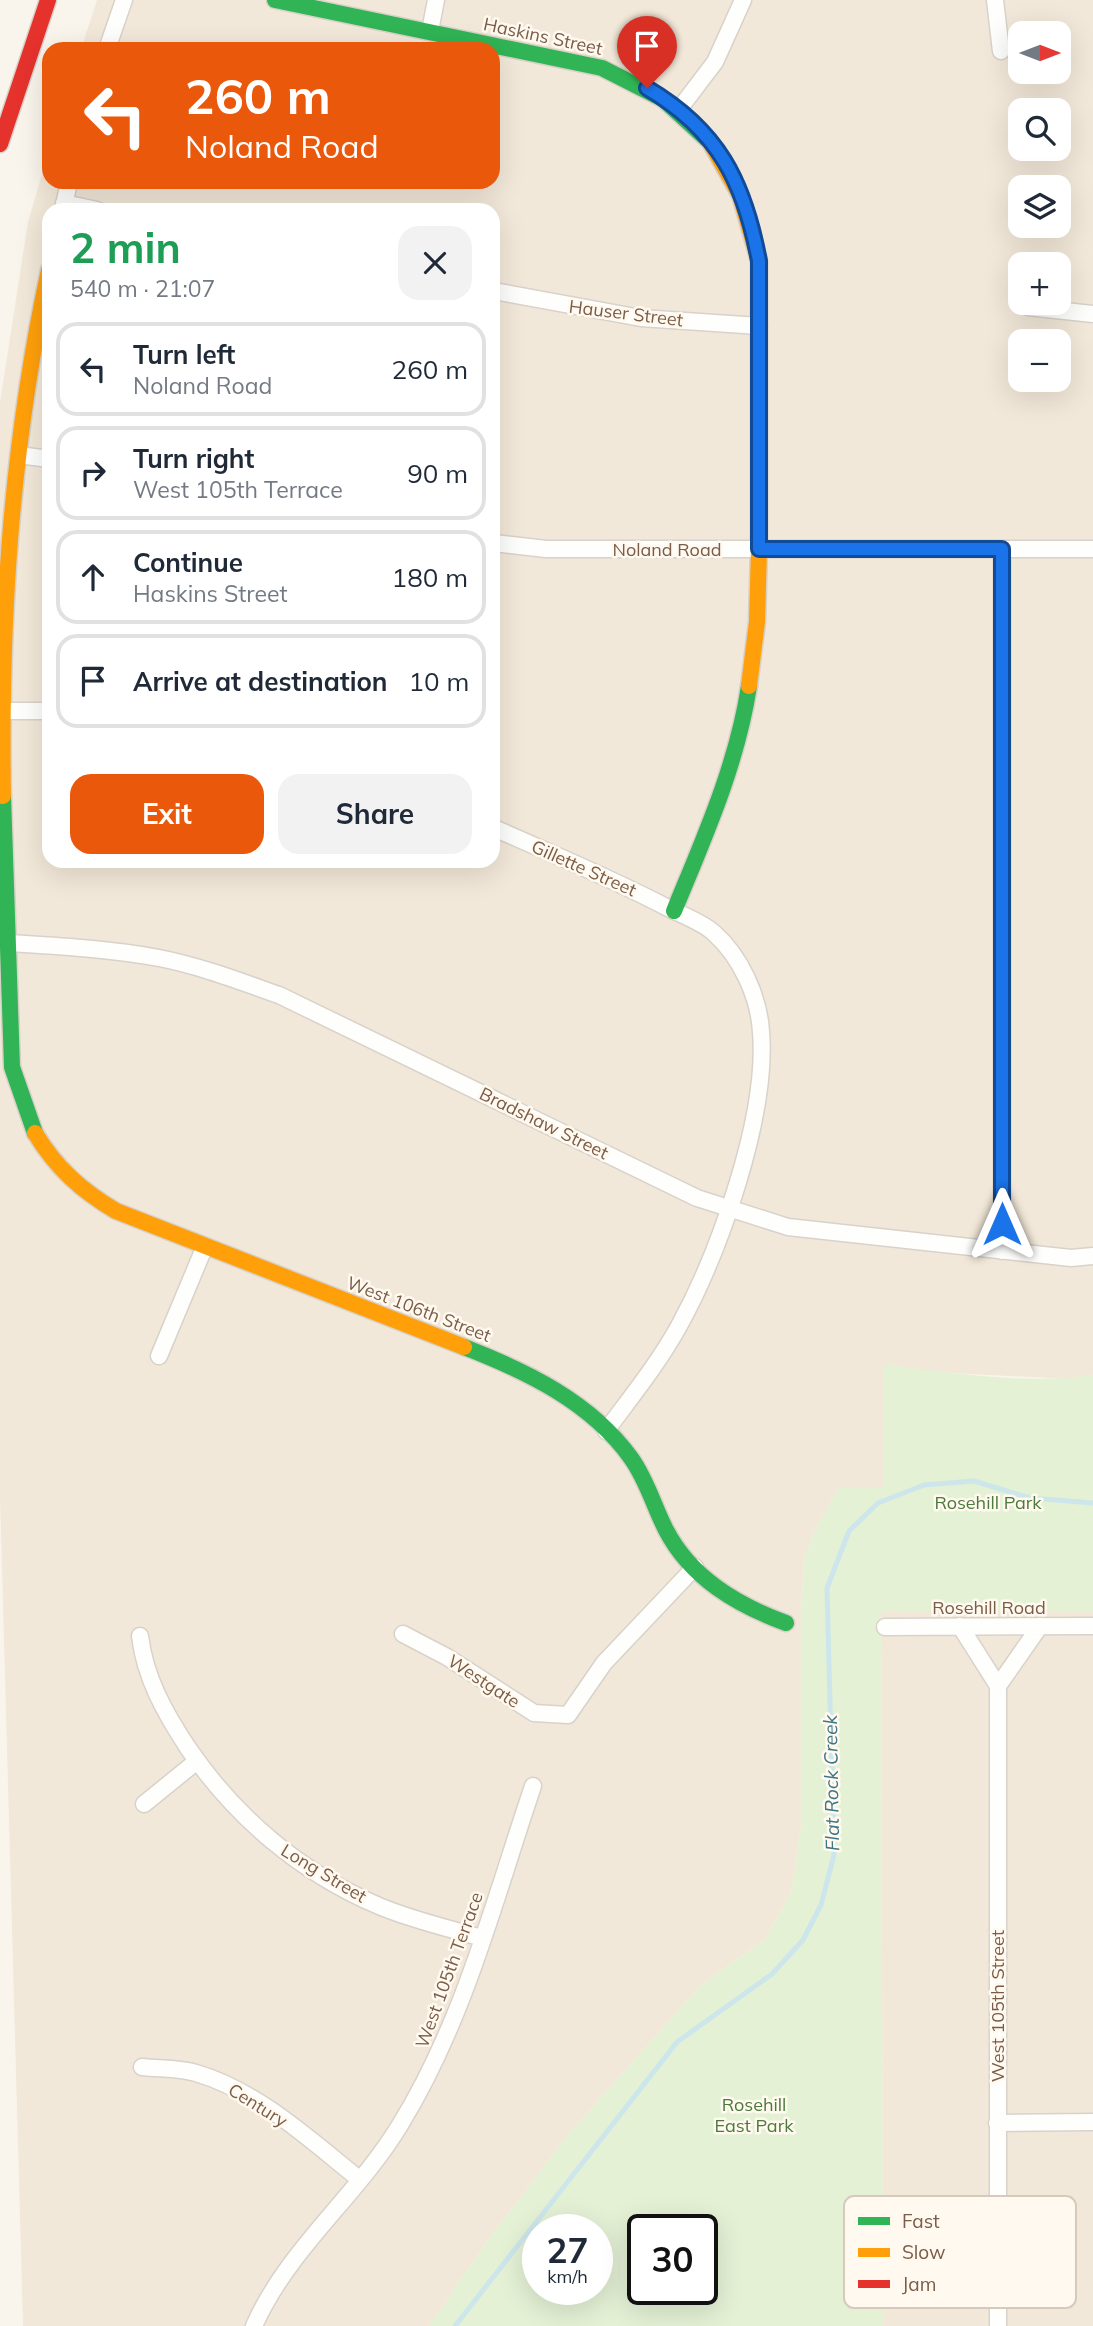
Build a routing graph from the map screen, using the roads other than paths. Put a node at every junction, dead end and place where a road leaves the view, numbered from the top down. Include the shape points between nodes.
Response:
1 (48, 0) edge
2 (124, 0) edge
3 (275, 0) edge
4 (436, 0) edge
5 (743, 0) edge
6 (995, 0) edge
7 (430, 32) junction
8 (109, 42) edge
9 (478, 42) edge
10 (500, 47) edge
11 (1001, 51) dead end
12 (680, 108) junction
13 (0, 144) edge
14 (500, 292) edge
15 (1071, 312) edge
16 (42, 313) edge
17 (1093, 314) edge
18 (760, 326) junction
19 (19, 456) junction
20 (42, 458) edge
21 (500, 544) edge
22 (759, 549) junction
23 (1002, 549) junction
24 (1093, 549) edge
25 (3, 711) junction
26 (42, 711) edge
27 (500, 831) edge
28 (674, 911) junction
29 (8, 943) junction
30 (728, 1209) junction
31 (205, 1246) junction
32 (1002, 1251) junction
33 (1093, 1256) edge
34 (159, 1356) dead end
35 (606, 1431) junction
36 (695, 1567) junction
37 (786, 1623) dead end
38 (960, 1626) junction
39 (1040, 1626) junction
40 (1093, 1626) edge
41 (885, 1627) dead end
42 (403, 1634) dead end
43 (140, 1636) dead end
44 (998, 1686) junction
45 (197, 1761) junction
46 (533, 1786) dead end
47 (144, 1804) dead end
48 (482, 1938) junction
49 (142, 2067) dead end
50 (1093, 2122) edge
51 (997, 2123) junction
52 (359, 2179) junction
53 (997, 2196) edge
54 (998, 2308) edge
55 (254, 2326) edge
56 (998, 2326) edge

1 - 13 main road
2 - 8 street
3 - 7 main road, Haskins Street
4 - 7 street
5 - 12 street via 715,62
6 - 11 street
7 - 9 main road, Haskins Street
10 - 12 main road, Haskins Street via 602,68 630,78
12 - 18 main road via 720,154 747,206 759,261
14 - 18 street, Hauser Street via 640,318
15 - 17 street
16 - 19 main road, West 106th Street
18 - 22 main road
19 - 20 street
19 - 25 main road, West 106th Street via 5,589
21 - 22 street, Noland Road via 546,549
22 - 23 street, Noland Road
22 - 28 main road via 757,622 734,753
23 - 24 street, Noland Road
23 - 32 street
25 - 26 street
25 - 29 main road, West 106th Street
27 - 28 street, Gillette Street
28 - 30 street via 713,932 734,956 759,1016 759,1088
29 - 30 street, Bradshaw Street via 103,949 225,975 345,1026
29 - 31 main road, West 106th Street via 12,1066 23,1111 40,1145 71,1182 100,1203
30 - 32 street, Bradshaw Street via 825,1233
30 - 35 street via 679,1325
31 - 34 street
31 - 35 main road, West 106th Street via 515,1367 550,1385
32 - 33 street, Bradshaw Street
35 - 36 main road via 632,1460 672,1542
36 - 37 main road via 716,1590 739,1605
36 - 42 street, Westgate via 604,1663 568,1715 534,1713
38 - 39 street, Rosehill Road
38 - 41 street, Rosehill Road
38 - 44 street
39 - 40 street, Rosehill Road
39 - 44 street
43 - 45 street, Long Street via 150,1680
44 - 51 street, West 105th Street
45 - 47 street
45 - 48 street, Long Street via 226,1798 291,1856 380,1906
46 - 48 street, West 105th Terrace
48 - 52 street, West 105th Terrace via 430,2074 398,2129
49 - 52 street, Century via 193,2072 233,2089 286,2121
50 - 51 street
51 - 53 street, West 105th Street
52 - 55 street, West 105th Terrace via 286,2270
54 - 56 street, West 105th Street

